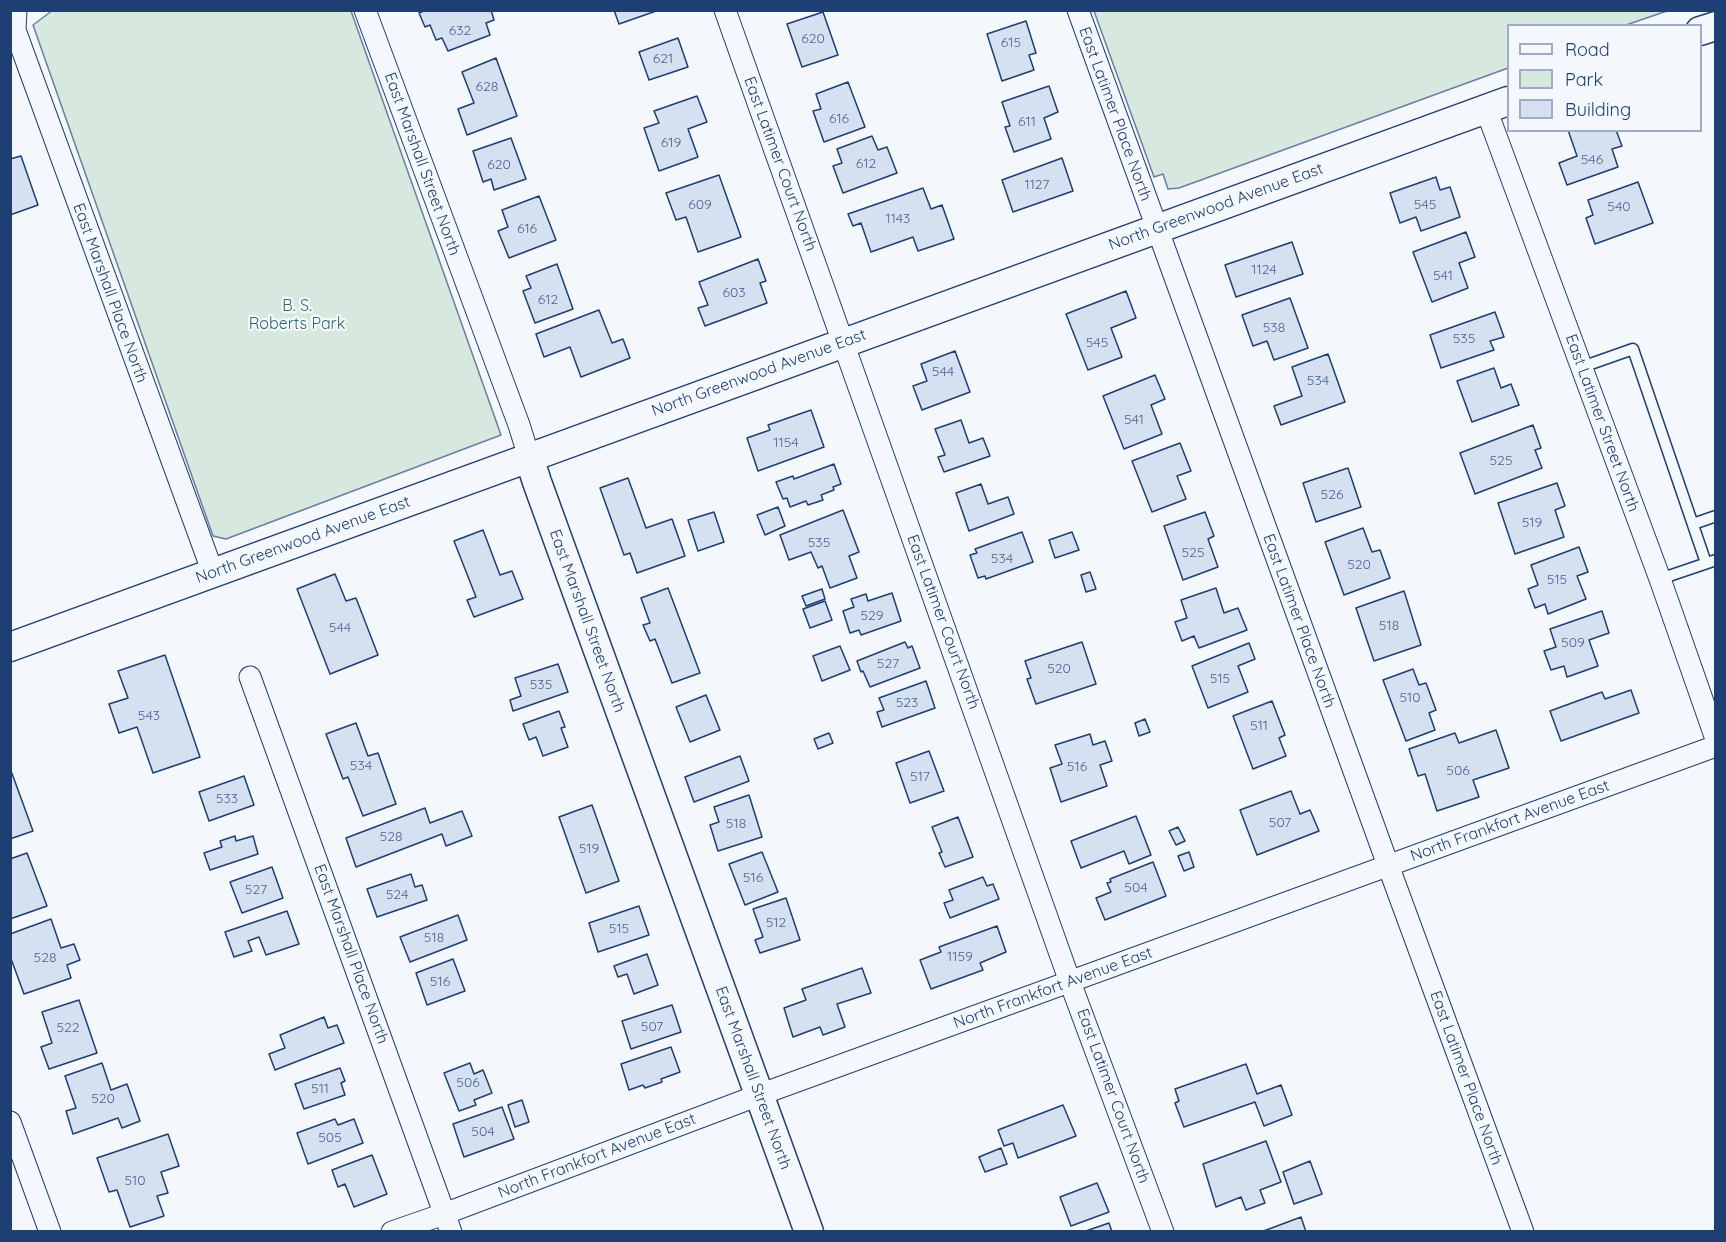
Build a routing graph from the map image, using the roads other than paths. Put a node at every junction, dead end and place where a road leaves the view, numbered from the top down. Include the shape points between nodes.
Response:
1 (16, 10) edge
2 (365, 10) edge
3 (725, 10) edge
4 (1078, 10) edge
5 (1716, 26) edge
6 (1702, 32) edge
7 (1497, 105) edge
8 (1157, 228) junction
9 (844, 342) junction
10 (1582, 367) junction
11 (529, 457) junction
12 (1716, 516) edge
13 (1693, 524) junction
14 (1711, 561) edge
15 (213, 573) junction
16 (1660, 579) junction
17 (10, 647) edge
18 (250, 677) dead end
19 (1716, 739) edge
20 (1716, 746) edge
21 (1388, 865) junction
22 (1070, 982) junction
23 (759, 1095) junction
24 (10, 1122) edge
25 (448, 1223) edge
26 (50, 1232) edge
27 (392, 1232) edge
28 (809, 1232) edge
29 (1163, 1232) edge
30 (1523, 1232) edge

1 - 15 street, East Marshall Place North via 15,30
2 - 11 street, East Marshall Street North
3 - 9 street, East Latimer Court North
4 - 8 street, East Latimer Place North
5 - 6 street
7 - 8 street, North Greenwood Avenue East
7 - 10 street, East Latimer Street North
8 - 9 street, North Greenwood Avenue East
8 - 21 street, East Latimer Place North
9 - 11 street, North Greenwood Avenue East
9 - 22 street, East Latimer Court North
10 - 13 lane via 1633,349
10 - 16 street, East Latimer Street North
11 - 15 street, North Greenwood Avenue East
11 - 23 street, East Marshall Street North
12 - 13 lane
13 - 14 lane
14 - 16 lane
15 - 17 street, North Greenwood Avenue East
16 - 19 street, East Latimer Street North
18 - 25 street, East Marshall Place North
20 - 21 street, North Frankfort Avenue East
21 - 22 street, North Frankfort Avenue East
21 - 30 street, East Latimer Place North
22 - 23 street, North Frankfort Avenue East
22 - 29 street, East Latimer Court North
23 - 25 street, North Frankfort Avenue East
23 - 28 street, East Marshall Street North
24 - 26 street
25 - 27 street, North Frankfort Avenue East

